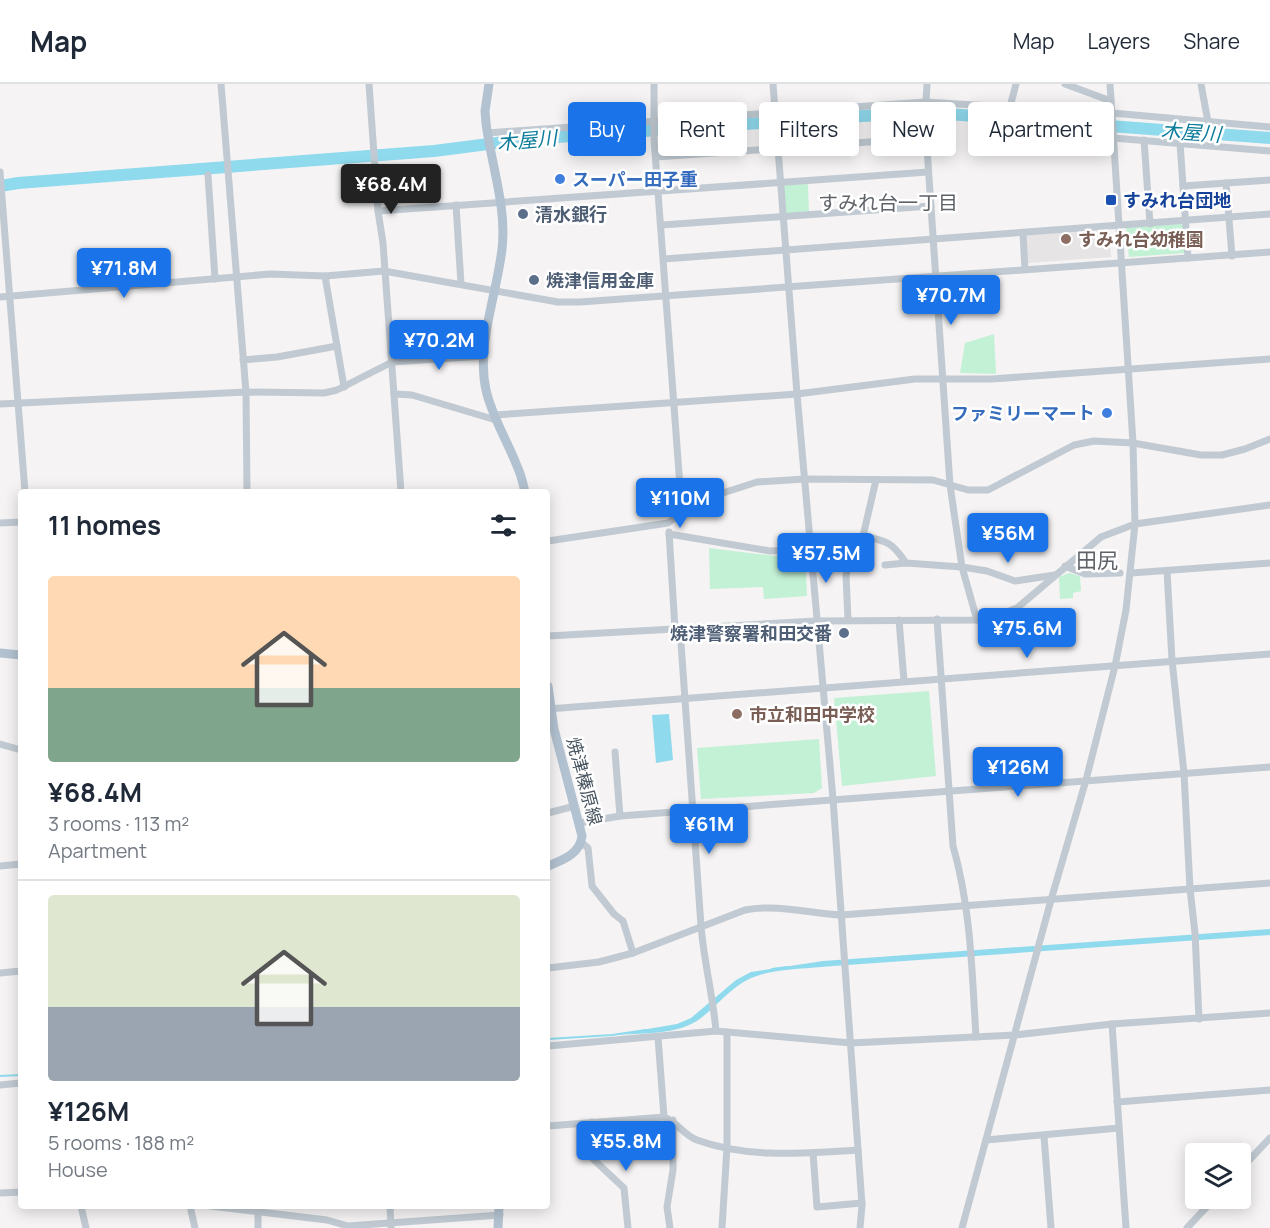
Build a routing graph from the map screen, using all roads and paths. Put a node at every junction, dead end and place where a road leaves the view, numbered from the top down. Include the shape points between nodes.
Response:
1 (221, 84) edge
2 (369, 84) edge
3 (489, 84) edge
4 (654, 84) edge
5 (773, 84) edge
6 (927, 84) edge
7 (1016, 84) edge
8 (1065, 84) edge
9 (1110, 84) edge
10 (1201, 84) edge
11 (1112, 101) joint
12 (775, 102) edge
13 (925, 102) edge
14 (1012, 102) edge
15 (759, 114) edge
16 (1114, 116) edge
17 (1208, 122) junction
18 (654, 125) junction
19 (1270, 127) edge
20 (487, 136) junction
21 (1114, 137) edge
22 (1144, 140) junction
23 (1180, 143) junction
24 (759, 149) edge
25 (1270, 151) edge
26 (1114, 152) edge
27 (779, 156) edge
28 (927, 156) edge
29 (656, 157) junction
30 (928, 172) junction
31 (208, 175) dead end
32 (1, 176) edge
33 (1270, 180) edge
34 (781, 182) junction
35 (1226, 183) junction
36 (1183, 186) junction
37 (658, 190) junction
38 (500, 201) junction
39 (456, 205) junction
40 (930, 206) junction
41 (378, 211) junction
42 (1270, 214) edge
43 (783, 217) junction
44 (1229, 218) junction
45 (1186, 222) junction
46 (1150, 224) junction
47 (662, 225) junction
48 (1119, 227) junction
49 (1023, 233) junction
50 (933, 240) junction
51 (785, 250) junction
52 (1270, 252) edge
53 (1232, 256) junction
54 (1188, 258) junction
55 (664, 259) junction
56 (1121, 263) junction
57 (1025, 269) junction
58 (384, 271) junction
59 (325, 276) junction
60 (935, 276) junction
61 (237, 277) junction
62 (215, 279) junction
63 (461, 284) junction
64 (788, 287) junction
65 (493, 289) junction
66 (9, 296) junction
67 (666, 296) junction
68 (0, 297) edge
69 (337, 346) junction
70 (484, 356) junction
71 (1270, 359) edge
72 (243, 360) junction
73 (392, 362) junction
74 (1128, 369) junction
75 (942, 378) junction
76 (344, 387) junction
77 (246, 392) junction
78 (394, 394) junction
79 (797, 394) junction
80 (18, 403) junction
81 (674, 403) junction
82 (0, 404) edge
83 (495, 418) junction
84 (1270, 439) edge
85 (1133, 443) junction
86 (805, 479) junction
87 (876, 480) junction
88 (950, 485) junction
89 (25, 489) edge
90 (247, 489) edge
91 (401, 489) edge
92 (524, 489) edge
93 (1270, 506) edge
94 (682, 513) junction
95 (18, 522) edge
96 (0, 523) edge
97 (668, 523) junction
98 (1135, 524) junction
99 (669, 534) junction
100 (863, 536) junction
101 (550, 541) edge
102 (811, 549) junction
103 (906, 563) junction
104 (1270, 563) edge
105 (885, 565) dead end
106 (1065, 566) junction
107 (962, 567) junction
108 (1167, 571) junction
109 (1120, 573) dead end
110 (1131, 573) junction
111 (1055, 575) junction
112 (937, 619) junction
113 (848, 620) junction
114 (899, 620) junction
115 (977, 620) junction
116 (816, 621) junction
117 (678, 629) junction
118 (550, 636) edge
119 (0, 653) edge
120 (1270, 654) edge
121 (18, 655) edge
122 (1172, 660) junction
123 (1115, 666) junction
124 (941, 678) junction
125 (904, 681) junction
126 (824, 688) junction
127 (683, 698) junction
128 (550, 709) edge
129 (550, 716) edge
130 (0, 744) edge
131 (18, 749) edge
132 (615, 752) dead end
133 (1270, 767) edge
134 (1184, 773) junction
135 (1086, 780) junction
136 (949, 792) junction
137 (833, 799) junction
138 (575, 806) junction
139 (692, 811) junction
140 (550, 812) edge
141 (620, 816) junction
142 (580, 823) junction
143 (582, 843) junction
144 (18, 864) edge
145 (550, 865) edge
146 (0, 866) edge
147 (1270, 883) edge
148 (1190, 889) junction
149 (1051, 900) junction
150 (966, 905) junction
151 (841, 915) junction
152 (701, 926) junction
153 (633, 953) junction
154 (550, 968) edge
155 (18, 971) edge
156 (0, 973) edge
157 (1270, 1013) edge
158 (1199, 1019) junction
159 (1112, 1024) junction
160 (716, 1031) junction
161 (727, 1032) junction
162 (1015, 1035) junction
163 (658, 1037) junction
164 (976, 1037) junction
165 (851, 1043) junction
166 (550, 1046) edge
167 (18, 1083) edge
168 (0, 1085) edge
169 (1270, 1090) edge
170 (1117, 1102) junction
171 (664, 1117) junction
172 (673, 1120) junction
173 (592, 1122) junction
174 (550, 1126) edge
175 (1119, 1128) junction
176 (1044, 1136) junction
177 (1270, 1138) edge
178 (986, 1140) junction
179 (727, 1147) junction
180 (858, 1150) junction
181 (813, 1153) junction
182 (1251, 1158) edge
183 (18, 1192) edge
184 (0, 1193) edge
185 (862, 1203) junction
186 (82, 1209) edge
187 (191, 1209) edge
188 (234, 1209) edge
189 (291, 1209) edge
190 (390, 1209) edge
191 (1205, 1209) edge
192 (500, 1211) edge
193 (258, 1212) junction
194 (292, 1216) junction
195 (391, 1226) edge
196 (86, 1228) edge
197 (195, 1228) edge
198 (258, 1228) edge
199 (498, 1228) edge
200 (628, 1228) edge
201 (670, 1228) edge
202 (722, 1228) edge
203 (860, 1228) edge
204 (962, 1228) edge
205 (1051, 1228) edge
206 (1126, 1228) edge
207 (1187, 1228) edge

1 - 61 street
2 - 41 street
3 - 20 main road
4 - 18 street
5 - 12 street
6 - 13 street
7 - 14 street
8 - 11 street
9 - 11 street
10 - 17 street
15 - 18 street
16 - 17 street
17 - 19 street
18 - 20 street
18 - 29 street
20 - 38 main road
21 - 22 street
22 - 23 street
22 - 46 street
23 - 25 street
23 - 36 street
24 - 29 street
26 - 48 street
27 - 34 street
28 - 30 street
29 - 37 street
30 - 34 street
30 - 40 street
31 - 62 street
32 - 66 street
33 - 35 street
34 - 37 street
34 - 43 street
35 - 36 street
35 - 44 street
36 - 45 street
37 - 38 street
37 - 47 street
38 - 39 street
38 - 65 main road via 502,250
39 - 41 street
39 - 63 street
40 - 43 street
40 - 50 street
41 - 58 street
42 - 44 street
43 - 47 street
43 - 51 street
44 - 45 street
44 - 53 street
45 - 46 street
45 - 54 street
46 - 48 street
47 - 55 street
48 - 49 street
48 - 56 street
49 - 50 street
49 - 57 street
50 - 51 street
50 - 60 street
51 - 55 street
51 - 64 street
52 - 53 street
53 - 54 street
54 - 56 street
55 - 67 street
56 - 57 street
56 - 74 street
57 - 60 street
58 - 59 street
58 - 63 street
58 - 73 street
59 - 61 street
59 - 69 street
60 - 64 street
60 - 75 street
61 - 62 street
61 - 72 street
62 - 66 street
63 - 65 street
64 - 67 street
64 - 79 street
65 - 67 street via 558,302
65 - 70 main road
66 - 68 street
66 - 80 street
67 - 81 street
69 - 72 street
69 - 76 street
70 - 73 street
70 - 83 main road via 486,388
71 - 74 street
72 - 77 street
73 - 76 street
73 - 78 street
74 - 75 street via 992,379
74 - 85 street
75 - 79 street
75 - 88 street
76 - 77 street via 324,393
77 - 80 street
77 - 90 street
78 - 83 street via 412,395
78 - 91 street
79 - 81 street
79 - 86 street
80 - 82 street
80 - 89 street
81 - 83 street
81 - 94 street
83 - 92 main road
84 - 85 street via 1222,455
85 - 88 street via 1094,441 1074,445 988,490
85 - 98 street
86 - 87 street
86 - 94 street via 757,482 698,501
86 - 102 street
87 - 88 street via 933,480
87 - 100 street
88 - 107 street
93 - 98 street
94 - 97 street
95 - 96 street
97 - 99 street
97 - 101 street
98 - 106 street via 1101,537
98 - 110 street
99 - 102 street via 771,551
99 - 117 street
100 - 103 street via 895,546
100 - 113 street via 855,542 846,575
102 - 116 street
103 - 105 street
103 - 107 street
104 - 108 street
106 - 109 street via 1085,574
106 - 111 street
107 - 111 street via 1015,581
107 - 115 street
108 - 110 street
108 - 122 street
110 - 123 street
111 - 115 street via 1017,608
112 - 114 street
112 - 115 street
112 - 124 street
113 - 114 street
113 - 116 street
114 - 125 street
116 - 117 street
116 - 126 street
117 - 118 street
117 - 127 street
119 - 121 main road
120 - 122 street
122 - 123 street
122 - 134 street
123 - 124 street
123 - 135 street
124 - 125 street
124 - 136 street
125 - 126 street
126 - 127 street
126 - 137 street
127 - 128 street
127 - 139 street
129 - 138 main road, 焼津榛原線
130 - 131 street
132 - 141 street
133 - 134 street
134 - 135 street
134 - 148 street
135 - 136 street
135 - 149 street
136 - 137 street
136 - 150 street via 953,846
137 - 139 street
137 - 151 street
138 - 140 street
138 - 142 main road, 焼津榛原線
139 - 141 street
139 - 152 street
141 - 142 street
142 - 143 main road, 焼津榛原線
143 - 145 main road, 焼津榛原線 via 575,853
143 - 153 street via 588,848 592,886 623,921
144 - 146 street
147 - 148 street
148 - 149 street
148 - 158 street
149 - 150 street
149 - 162 street
150 - 151 street
150 - 164 street
151 - 152 street via 759,907
151 - 165 street
152 - 153 street
152 - 160 street
153 - 154 street
155 - 156 street
157 - 158 street
158 - 159 street
159 - 162 street
159 - 170 street
160 - 161 street
160 - 163 street
161 - 165 street
161 - 179 street
162 - 164 street
162 - 178 street
163 - 166 street
163 - 171 street
164 - 165 street
165 - 180 street
167 - 168 street
169 - 170 street
170 - 175 street
171 - 172 street
171 - 173 street
172 - 179 street via 695,1140
172 - 201 street via 673,1170 667,1207
173 - 174 street
173 - 200 street via 593,1159 624,1188
175 - 176 street
175 - 206 street
176 - 178 street
176 - 205 street
177 - 182 street
178 - 204 street
179 - 181 street via 775,1155
179 - 202 street
180 - 181 street
180 - 185 street
181 - 185 street via 817,1207
183 - 184 street
185 - 203 street
186 - 196 street
187 - 197 street
188 - 193 street
189 - 194 street
190 - 195 street
191 - 207 street
192 - 195 street
192 - 199 main road
193 - 194 street
193 - 198 street
194 - 195 street via 348,1226

